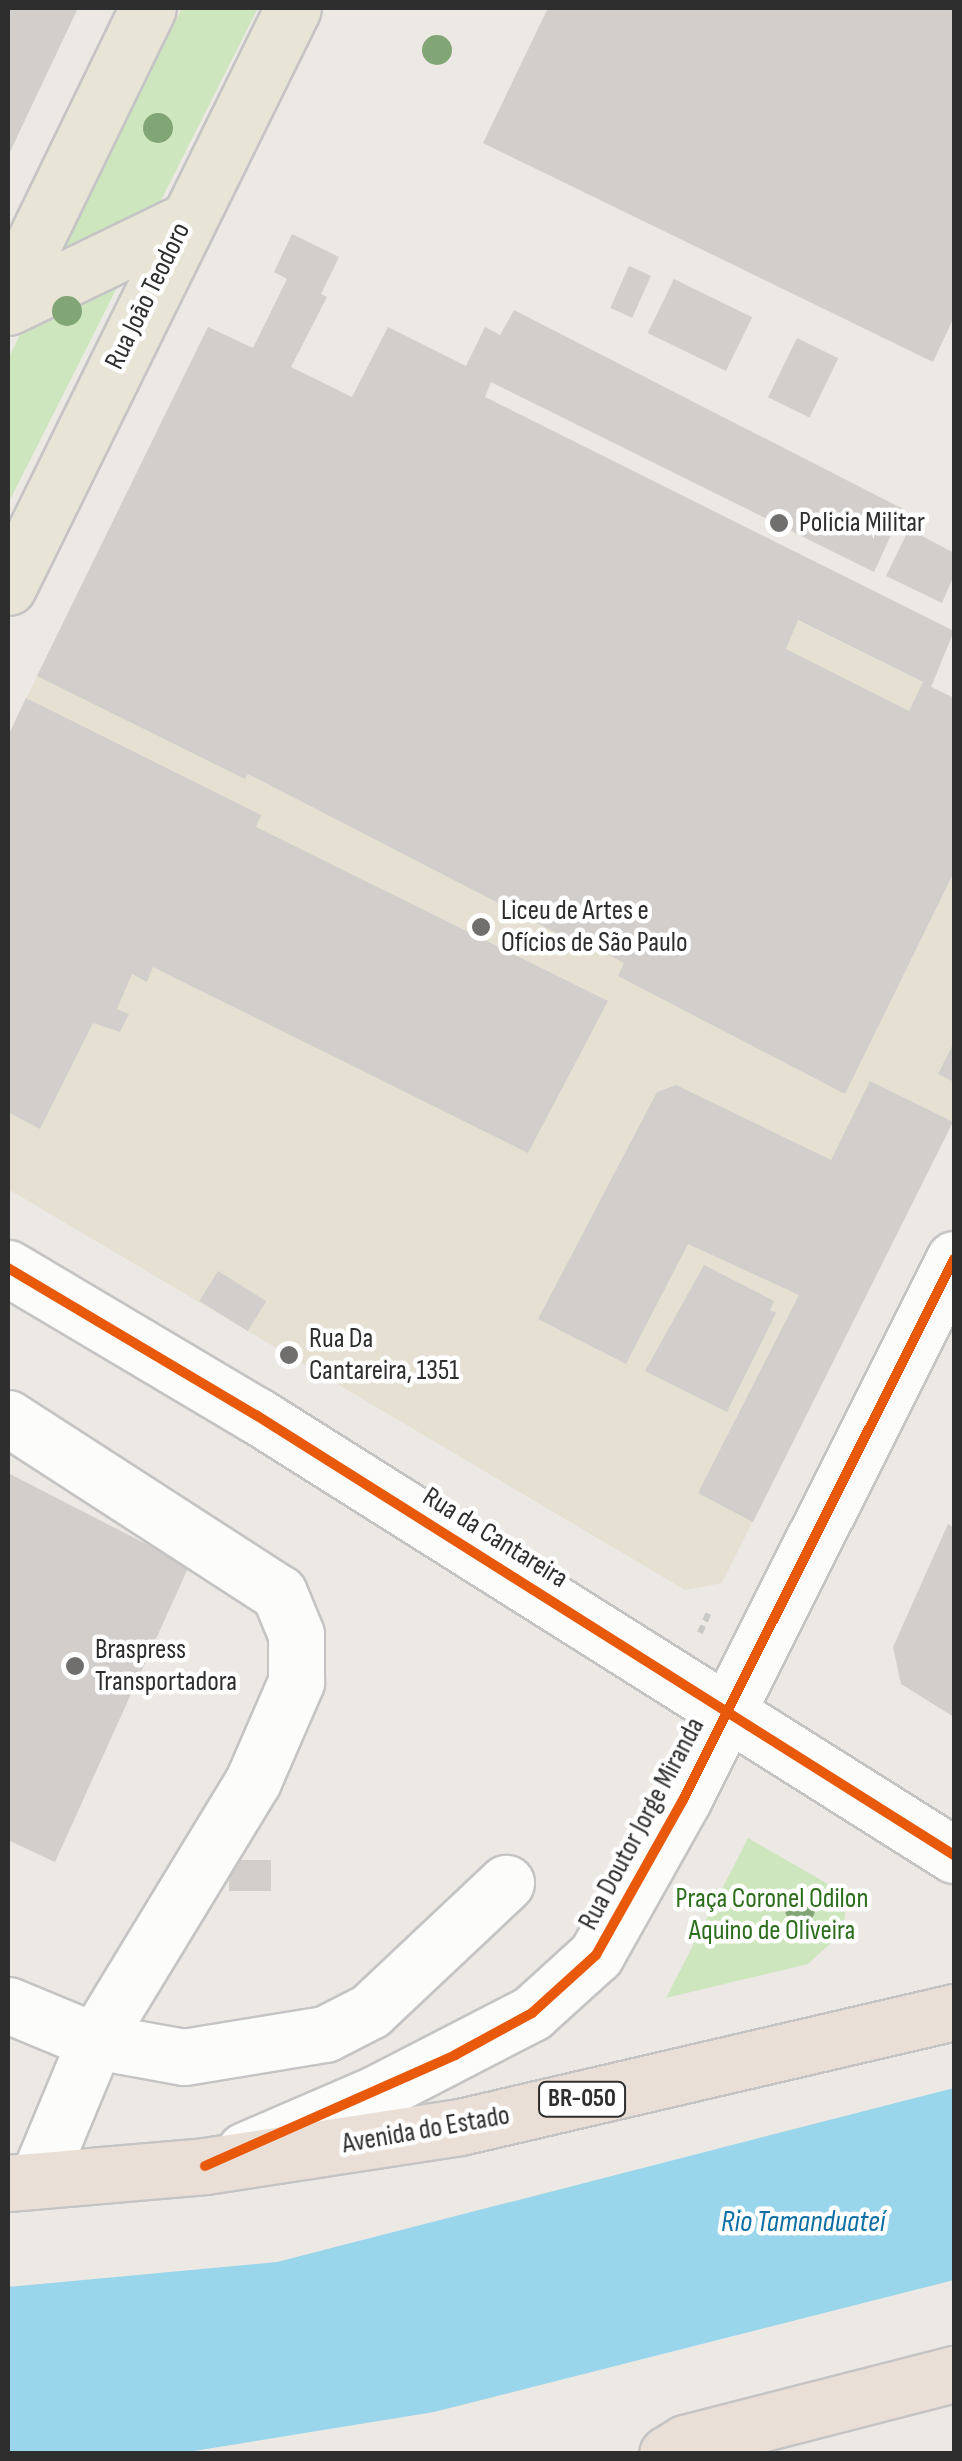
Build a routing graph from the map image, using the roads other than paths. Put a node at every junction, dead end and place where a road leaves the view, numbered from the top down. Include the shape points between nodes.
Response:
1 (148, 8) edge
2 (293, 8) edge
3 (184, 222) junction
4 (8, 296) edge
5 (8, 306) edge
6 (8, 587) edge
7 (954, 1259) edge
8 (8, 1268) edge
9 (8, 1418) edge
10 (728, 1711) junction
11 (954, 1854) edge
12 (506, 1883) dead end
13 (8, 2004) edge
14 (954, 2012) edge
15 (95, 2041) junction
16 (205, 2166) junction
17 (22, 2182) edge
18 (954, 2374) edge
19 (667, 2454) edge

1 - 4 main road
2 - 3 main road, Rua João Teodoro
3 - 5 main road
3 - 6 main road, Rua João Teodoro
7 - 10 street, Rua Doutor Jorge Miranda
8 - 10 street, Rua da Cantareira
9 - 15 street via 279,1593 296,1634 296,1682 252,1780
10 - 11 street, Rua da Cantareira
10 - 16 street, Rua Doutor Jorge Miranda via 619,1923 570,1983 532,2013 454,2056
12 - 15 street via 370,2011 325,2034 202,2057
13 - 15 street
14 - 16 highway, Avenida do Estado / BR-050 via 460,2127
15 - 17 street
16 - 17 highway, Avenida do Estado / BR-050
18 - 19 highway via 685,2443

